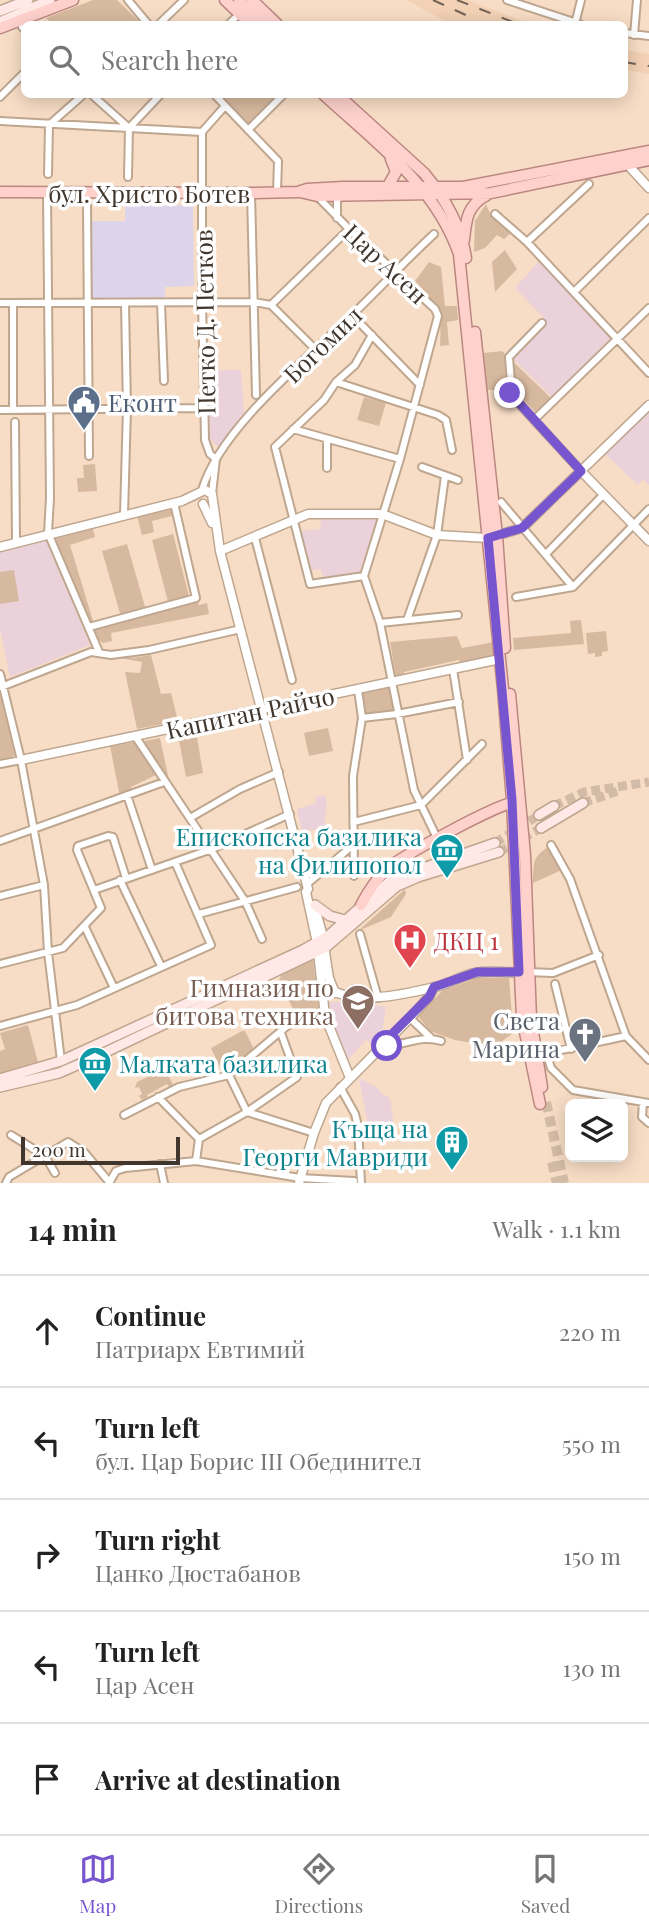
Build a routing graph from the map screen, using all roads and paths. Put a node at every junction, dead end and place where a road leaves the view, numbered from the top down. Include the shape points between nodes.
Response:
1 (27, 0) edge
2 (50, 0) edge
3 (73, 0) edge
4 (128, 0) edge
5 (184, 0) edge
6 (225, 0) edge
7 (239, 0) edge
8 (507, 0) edge
9 (581, 0) edge
10 (637, 0) edge
11 (253, 1) edge
12 (2, 8) edge
13 (239, 14) junction
14 (146, 21) edge
15 (162, 21) edge
16 (232, 21) edge
17 (247, 21) edge
18 (261, 21) edge
19 (274, 21) edge
20 (568, 21) edge
21 (578, 21) edge
22 (0, 22) edge
23 (0, 28) edge
24 (628, 33) edge
25 (635, 34) junction
26 (649, 36) edge
27 (21, 76) edge
28 (0, 97) edge
29 (79, 98) edge
30 (95, 98) edge
31 (157, 98) edge
32 (218, 98) edge
33 (280, 98) edge
34 (327, 98) edge
35 (342, 98) edge
36 (349, 98) edge
37 (225, 106) junction
38 (0, 121) edge
39 (49, 125) junction
40 (373, 126) junction
41 (129, 128) junction
42 (248, 130) junction
43 (202, 132) junction
44 (649, 151) edge
45 (389, 155) junction
46 (649, 159) edge
47 (624, 160) junction
48 (48, 174) dead end
49 (128, 177) dead end
50 (589, 184) dead end
51 (388, 186) junction
52 (649, 188) edge
53 (431, 190) junction
54 (0, 192) edge
55 (276, 192) junction
56 (298, 192) junction
57 (47, 193) junction
58 (203, 193) junction
59 (251, 193) junction
60 (491, 193) junction
61 (317, 195) junction
62 (342, 195) junction
63 (87, 205) dead end
64 (495, 214) dead end
65 (337, 218) junction
66 (649, 218) edge
67 (349, 229) junction
68 (434, 234) dead end
69 (527, 242) junction
70 (464, 244) junction
71 (394, 272) junction
72 (573, 292) junction
73 (254, 302) junction
74 (0, 303) edge
75 (13, 303) junction
76 (48, 303) junction
77 (88, 303) junction
78 (125, 303) junction
79 (161, 303) junction
80 (202, 303) junction
81 (271, 305) junction
82 (649, 308) edge
83 (352, 315) junction
84 (542, 323) dead end
85 (372, 335) junction
86 (616, 339) junction
87 (315, 349) junction
88 (649, 373) edge
89 (163, 381) dead end
90 (336, 382) junction
91 (420, 385) junction
92 (256, 395) dead end
93 (649, 405) edge
94 (414, 407) junction
95 (127, 408) junction
96 (204, 408) junction
97 (49, 409) junction
98 (89, 409) junction
99 (0, 410) edge
100 (13, 410) junction
101 (535, 419) junction
102 (15, 422) dead end
103 (293, 429) junction
104 (327, 439) junction
105 (452, 450) dead end
106 (89, 456) dead end
107 (216, 459) junction
108 (400, 459) junction
109 (422, 467) dead end
110 (327, 468) dead end
111 (581, 471) junction
112 (445, 475) junction
113 (458, 480) dead end
114 (201, 491) junction
115 (603, 495) junction
116 (212, 497) junction
117 (178, 502) junction
118 (501, 502) dead end
119 (202, 503) junction
120 (649, 509) edge
121 (383, 514) junction
122 (124, 515) junction
123 (293, 522) junction
124 (633, 524) junction
125 (522, 528) junction
126 (216, 531) junction
127 (48, 533) junction
128 (437, 535) junction
129 (493, 537) junction
130 (255, 538) junction
131 (649, 541) edge
132 (16, 542) junction
133 (0, 547) edge
134 (220, 551) junction
135 (546, 554) junction
136 (364, 576) junction
137 (573, 587) junction
138 (516, 597) dead end
139 (458, 615) dead end
140 (407, 620) junction
141 (380, 623) junction
142 (89, 627) junction
143 (241, 629) junction
144 (99, 652) junction
145 (500, 659) junction
146 (453, 669) junction
147 (0, 674) edge
148 (292, 680) dead end
149 (391, 682) junction
150 (1, 687) edge
151 (358, 690) junction
152 (459, 702) junction
153 (263, 709) junction
154 (397, 714) junction
155 (362, 718) junction
156 (135, 736) junction
157 (482, 744) dead end
158 (21, 760) junction
159 (467, 760) junction
160 (0, 764) edge
161 (279, 772) junction
162 (164, 782) junction
163 (127, 795) junction
164 (583, 803) tunnel mouth
165 (421, 804) junction
166 (517, 804) junction
167 (554, 806) tunnel mouth
168 (290, 814) junction
169 (539, 815) tunnel mouth
170 (190, 818) junction
171 (354, 822) junction
172 (541, 828) tunnel mouth
173 (32, 829) junction
174 (437, 838) junction
175 (0, 841) edge
176 (551, 845) dead end
177 (352, 846) junction
178 (212, 849) junction
179 (175, 862) junction
180 (152, 870) junction
181 (354, 876) dead end
182 (123, 879) junction
183 (44, 886) junction
184 (307, 886) junction
185 (297, 887) dead end
186 (94, 890) junction
187 (0, 896) edge
188 (245, 901) junction
189 (315, 905) junction
190 (360, 905) junction
191 (199, 914) junction
192 (345, 920) junction
193 (85, 927) junction
194 (360, 933) dead end
195 (262, 939) dead end
196 (321, 945) junction
197 (48, 952) junction
198 (598, 955) junction
199 (0, 964) edge
200 (161, 966) junction
201 (523, 972) junction
202 (321, 983) junction
203 (555, 984) dead end
204 (434, 987) junction
205 (114, 988) junction
206 (335, 993) junction
207 (378, 998) junction
208 (56, 1012) junction
209 (325, 1016) junction
210 (410, 1018) junction
211 (0, 1026) edge
212 (281, 1033) junction
213 (626, 1036) junction
214 (430, 1037) junction
215 (441, 1041) dead end
216 (380, 1046) junction
217 (571, 1049) junction
218 (649, 1060) edge
219 (61, 1061) junction
220 (229, 1075) junction
221 (349, 1078) junction
222 (0, 1079) edge
223 (0, 1087) edge
224 (340, 1087) junction
225 (158, 1097) junction
226 (646, 1102) edge
227 (543, 1103) tunnel mouth
228 (247, 1112) junction
229 (124, 1115) dead end
230 (649, 1123) edge
231 (314, 1133) junction
232 (11, 1135) dead end
233 (199, 1139) junction
234 (45, 1156) junction
235 (196, 1161) junction
236 (160, 1164) junction
237 (55, 1173) dead end
238 (300, 1180) edge
239 (358, 1182) edge
240 (6, 1183) edge
241 (110, 1183) edge
242 (164, 1183) edge

1 - 12 main road
2 - 22 main road
3 - 23 main road
4 - 14 street
5 - 15 street
6 - 13 main road
7 - 18 main road
8 - 20 street
9 - 21 street
10 - 25 street
11 - 19 main road
13 - 16 street
13 - 17 main road
24 - 25 street
25 - 26 street
27 - 28 street
29 - 39 street
30 - 41 street
31 - 41 street
32 - 37 street
33 - 42 street
34 - 45 main road
35 - 40 main road
36 - 40 main road
37 - 42 street
37 - 43 street
38 - 39 street
39 - 41 street
39 - 48 street
40 - 53 main road
41 - 43 street
41 - 49 street
42 - 55 street via 278,161
43 - 58 street, Петко Д. Петков
44 - 47 main road, бул. Христо Ботев
45 - 51 main road via 396,172
45 - 53 main road
46 - 47 main road, бул. Христо Ботев
47 - 52 street
47 - 53 main road, бул. Христо Ботев
47 - 60 main road, бул. Христо Ботев
50 - 69 street
51 - 53 main road, бул. Христо Ботев
51 - 56 main road, бул. Христо Ботев
53 - 60 main road, бул. Христо Ботев
53 - 62 main road, бул. Христо Ботев
53 - 70 main road
53 - 129 main road via 459,254
54 - 57 main road, бул. Христо Ботев
55 - 56 main road, бул. Христо Ботев
55 - 59 main road, бул. Христо Ботев
56 - 61 main road, бул. Христо Ботев
57 - 58 main road, бул. Христо Ботев
57 - 76 street
58 - 59 main road, бул. Христо Ботев
58 - 80 street, Петко Д. Петков
59 - 73 street
60 - 70 main road via 466,216
61 - 62 main road, бул. Христо Ботев
61 - 65 street, Цар Асен
62 - 65 street, Цар Асен via 337,201
63 - 77 street
64 - 69 street
65 - 67 street, Цар Асен
66 - 72 street
67 - 71 street, Цар Асен
67 - 81 street
68 - 71 street, Богомил
69 - 72 street
70 - 129 main road
71 - 83 street, Богомил
71 - 91 street, Цар Асен via 435,309 438,320
72 - 86 street
73 - 80 street
73 - 81 street
73 - 92 street
74 - 75 street
75 - 76 street
75 - 100 street
76 - 77 street
76 - 97 street
77 - 78 street
77 - 98 street
78 - 79 street
78 - 95 street
79 - 80 street
79 - 89 street
80 - 96 street, Петко Д. Петков
81 - 87 street
82 - 86 street
83 - 85 street
83 - 87 street, Богомил
84 - 101 street via 508,360 510,393
85 - 90 street via 355,365
85 - 91 street
86 - 88 street
86 - 101 street
87 - 107 street, Богомил via 237,429
90 - 94 street
90 - 103 street
91 - 94 street
93 - 111 street
94 - 105 street via 446,420
94 - 108 street
95 - 96 street
95 - 98 street
95 - 122 street
96 - 107 street, Петко Д. Петков via 206,446
97 - 98 street
97 - 100 street
97 - 127 street
98 - 106 street
99 - 100 street
101 - 111 street
102 - 132 street
103 - 104 street
103 - 123 street via 275,447
104 - 108 street
104 - 110 street
107 - 114 street, Богомил
107 - 116 street, Богомил
108 - 121 street
109 - 112 street
111 - 115 street
111 - 125 street
112 - 113 street
112 - 128 street
114 - 116 street via 208,490
114 - 117 street
114 - 119 street via 198,498
115 - 124 street
115 - 135 street
116 - 119 street via 209,504
116 - 126 street
117 - 119 street
117 - 122 street
117 - 142 street via 197,598
118 - 125 street
119 - 126 street
120 - 124 street
121 - 123 street via 308,514
121 - 128 street
121 - 136 street
122 - 127 street
123 - 130 street
123 - 136 street via 310,584
124 - 131 street
124 - 137 street
125 - 129 street
125 - 135 street
126 - 134 street
127 - 132 street
127 - 142 street
128 - 129 street
128 - 140 street
129 - 145 main road
129 - 166 main road
130 - 134 street
130 - 148 street
132 - 133 street
134 - 143 street
135 - 137 street
136 - 141 street
137 - 138 street
139 - 140 street
140 - 141 street
141 - 149 street
142 - 144 street
143 - 144 street via 149,650
143 - 153 street
144 - 150 street
145 - 146 street, Капитан Райчо
145 - 166 main road
146 - 149 street, Капитан Райчо
146 - 152 street
147 - 150 street
149 - 151 street, Капитан Райчо
149 - 154 street
150 - 158 street
151 - 153 street, Капитан Райчо
151 - 155 street
152 - 154 street
152 - 159 street
153 - 156 street, Капитан Райчо
153 - 161 street
154 - 155 street
154 - 165 street
155 - 171 street via 353,776
156 - 158 street, Капитан Райчо
156 - 162 street
157 - 159 street
158 - 160 street, Капитан Райчо
158 - 173 street
159 - 165 street
161 - 168 street
161 - 170 street
162 - 163 street
162 - 170 street
163 - 173 street
163 - 180 street
164 - 172 main road
165 - 171 street
165 - 174 street
166 - 174 main road
166 - 201 main road
167 - 169 main road
168 - 178 street
168 - 184 street
170 - 178 street
171 - 177 street
173 - 175 street
173 - 183 street
174 - 190 main road via 387,868
176 - 198 street via 570,878
177 - 181 street
177 - 184 street
178 - 179 street
178 - 188 street
179 - 180 street
179 - 191 street
180 - 182 street
182 - 186 street
182 - 186 street via 113,837 78,846
182 - 200 street
183 - 187 street
183 - 197 street
184 - 189 street
184 - 196 street
185 - 188 street
186 - 193 street via 101,908
188 - 191 street
188 - 195 street
189 - 192 main road
189 - 196 street
190 - 192 main road
190 - 196 main road via 401,874 497,848 397,886
191 - 200 street via 211,945
192 - 196 main road
193 - 197 street via 63,948
193 - 205 street
194 - 207 street
196 - 202 street
196 - 206 street
196 - 219 main road
196 - 223 main road via 66,1071
197 - 199 street
197 - 208 street
198 - 201 street via 553,973
198 - 213 street
200 - 205 street
201 - 204 street via 477,972
201 - 227 main road via 522,1018
202 - 206 street
202 - 209 street
203 - 217 street
204 - 207 street
204 - 210 street
205 - 208 street
206 - 207 street
208 - 211 street
208 - 219 street
209 - 212 street via 297,1021
209 - 221 street
210 - 214 street
210 - 216 street
212 - 220 street
212 - 228 street via 297,1077
213 - 217 street
213 - 218 street
214 - 215 street
214 - 216 street
216 - 221 street
217 - 226 street via 552,1052 548,1058 551,1068 573,1090
219 - 222 main road
220 - 225 street
220 - 228 street
221 - 224 street
224 - 231 street via 326,1104
224 - 239 street via 352,1108 360,1140
225 - 229 street
225 - 233 street
226 - 230 street via 642,1117
228 - 231 street
228 - 233 street
231 - 238 street
232 - 234 street
233 - 235 street
234 - 237 street
234 - 240 street
234 - 241 street via 68,1142 84,1152
235 - 236 street
235 - 238 street
236 - 241 street via 116,1171
236 - 242 street
238 - 239 street

